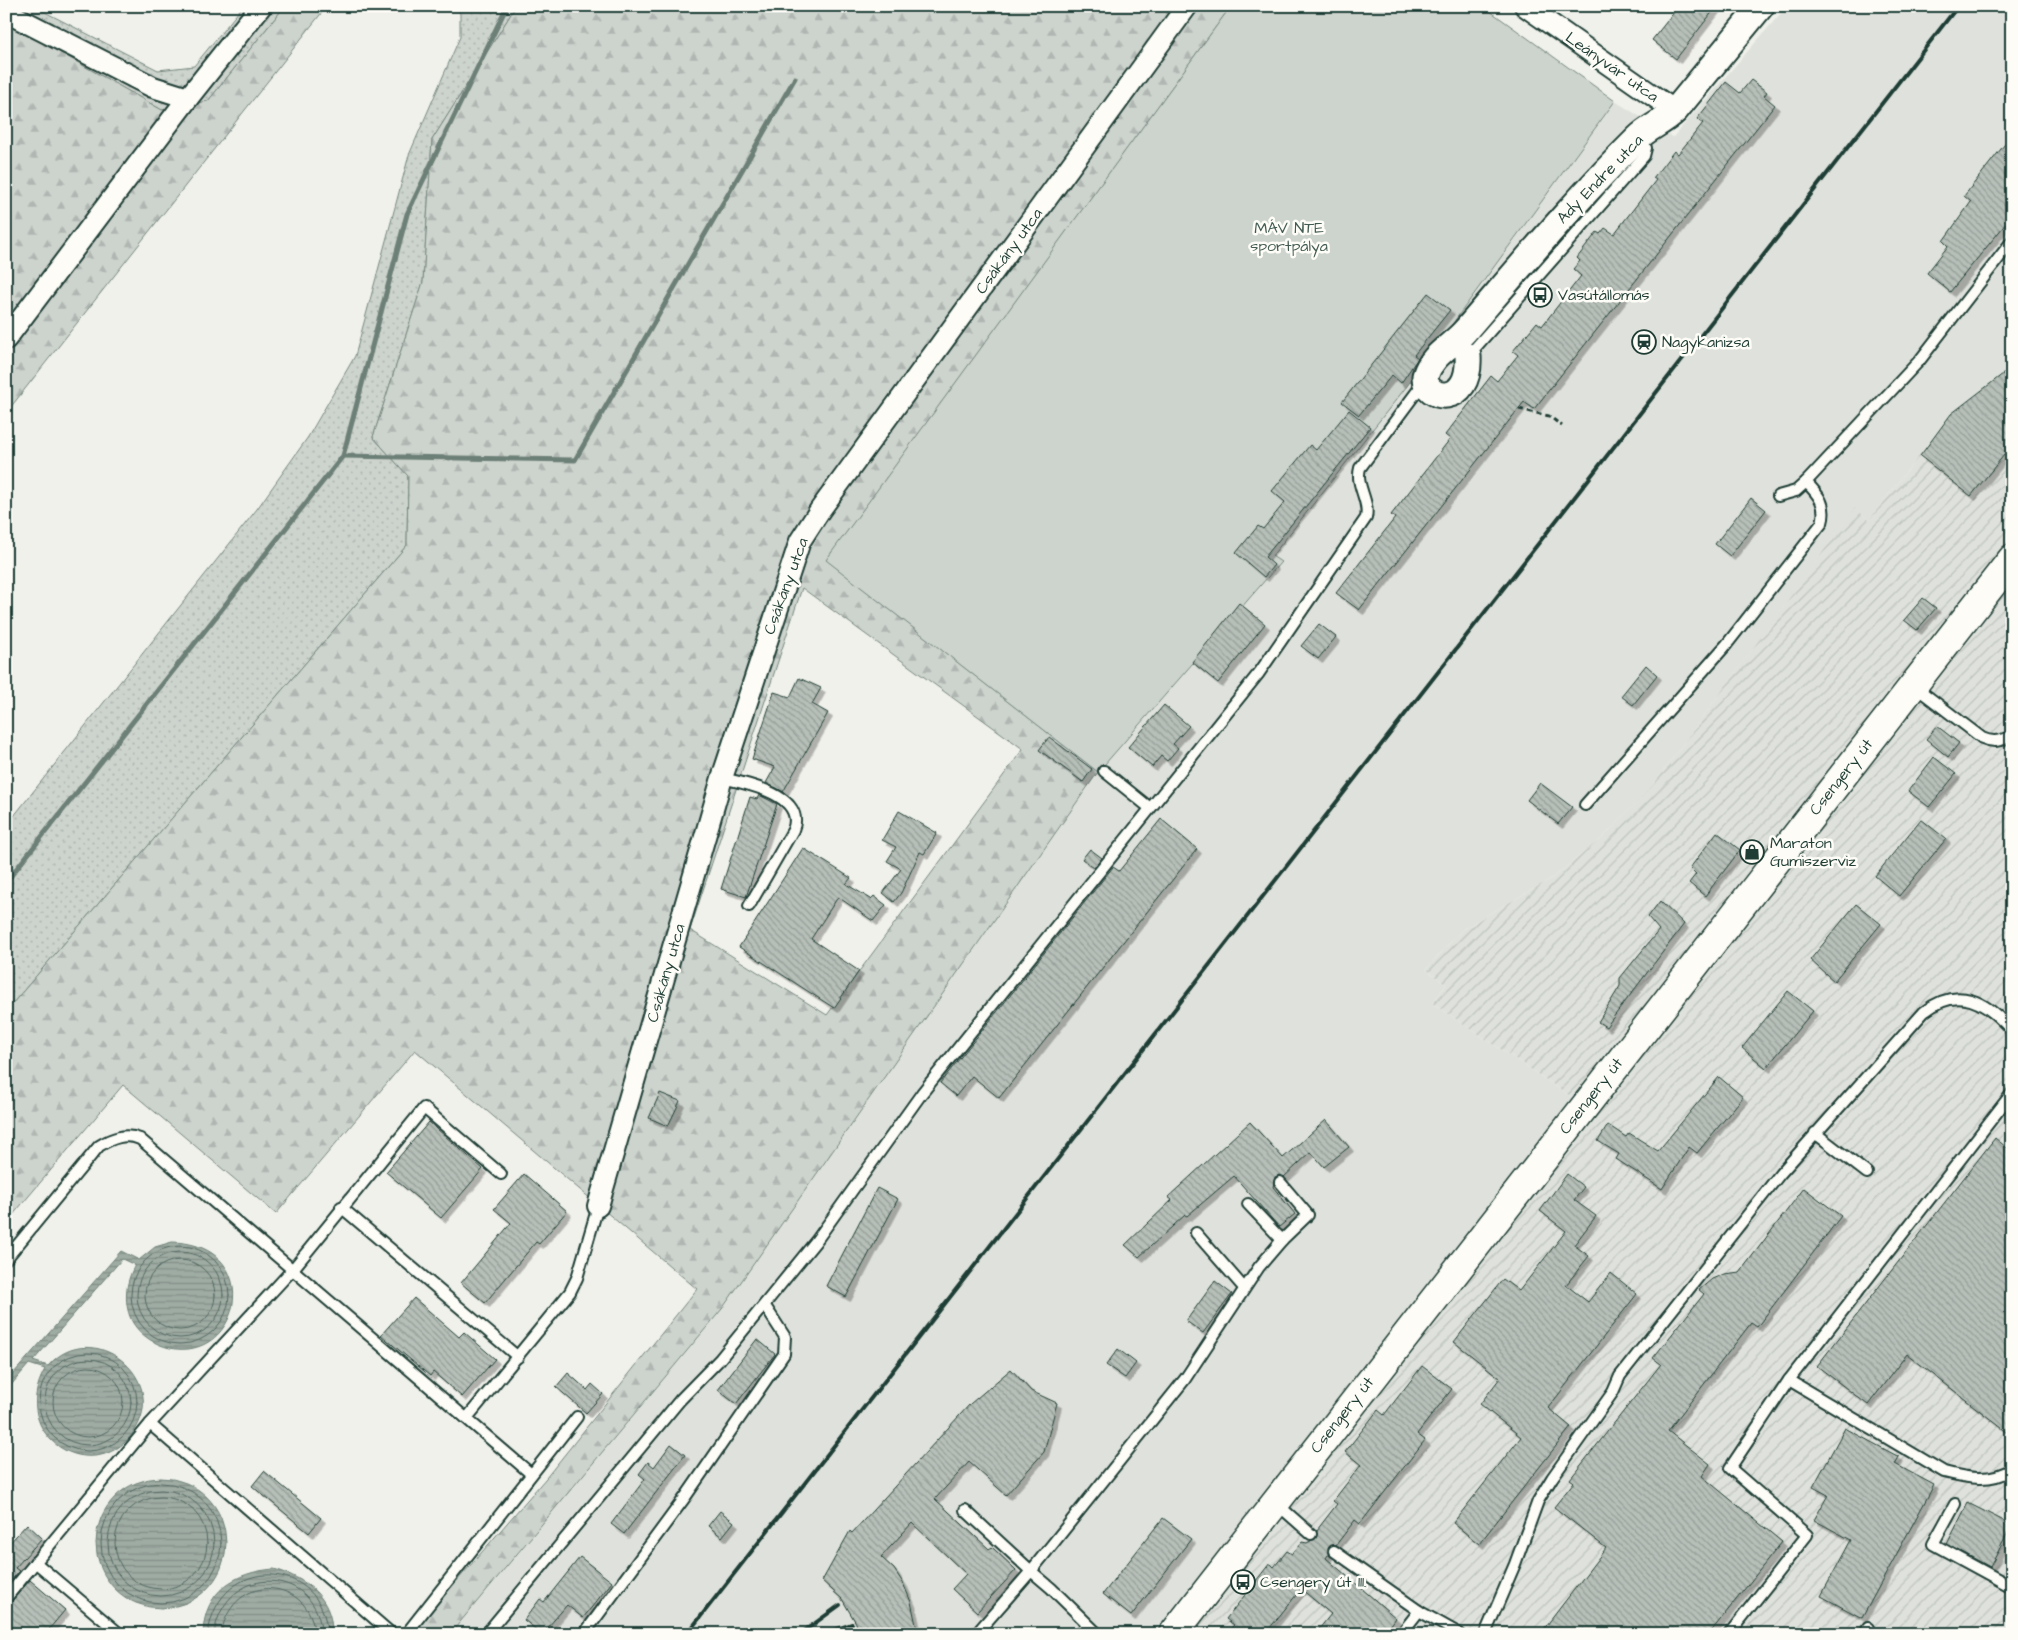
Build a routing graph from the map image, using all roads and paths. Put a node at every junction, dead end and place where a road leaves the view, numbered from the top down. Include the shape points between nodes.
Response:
1 (261, 6) edge
2 (1187, 6) edge
3 (1525, 6) edge
4 (1761, 6) edge
5 (6, 12) edge
6 (1546, 12) edge
7 (188, 98) junction
8 (1674, 111) junction
9 (2012, 241) edge
10 (6, 339) edge
11 (1465, 345) junction
12 (1424, 381) junction
13 (1519, 408) dead end
14 (1562, 426) dead end
15 (1806, 482) junction
16 (1778, 496) dead end
17 (2012, 559) edge
18 (1913, 685) junction
19 (2012, 736) edge
20 (1104, 772) dead end
21 (722, 778) junction
22 (1585, 805) dead end
23 (1150, 808) junction
24 (748, 906) dead end
25 (2012, 1031) edge
26 (2012, 1093) edge
27 (1814, 1133) junction
28 (1867, 1173) dead end
29 (501, 1174) dead end
30 (1280, 1182) dead end
31 (1248, 1204) dead end
32 (598, 1206) joint
33 (341, 1207) junction
34 (1196, 1233) dead end
35 (1282, 1240) junction
36 (6, 1259) edge
37 (293, 1269) junction
38 (1244, 1288) junction
39 (765, 1306) junction
40 (518, 1357) junction
41 (1789, 1380) junction
42 (577, 1417) dead end
43 (467, 1418) junction
44 (150, 1424) junction
45 (2012, 1469) edge
46 (530, 1473) junction
47 (1274, 1502) junction
48 (1955, 1504) dead end
49 (965, 1510) dead end
50 (1311, 1534) dead end
51 (1334, 1551) dead end
52 (36, 1562) junction
53 (1030, 1572) junction
54 (2012, 1587) edge
55 (6, 1598) edge
56 (1419, 1611) junction
57 (1087, 1624) junction
58 (120, 1634) edge
59 (392, 1634) edge
60 (406, 1634) edge
61 (486, 1634) edge
62 (584, 1634) edge
63 (976, 1634) edge
64 (1080, 1634) edge
65 (1098, 1634) edge
66 (1172, 1634) edge
67 (1401, 1634) edge
68 (1460, 1634) edge
69 (1485, 1634) edge
70 (1729, 1634) edge

1 - 7 street
2 - 21 street, Csákány utca via 808,527 793,559
3 - 6 street, Leányvár utca
4 - 8 street, Ady Endre utca
5 - 7 street via 145,83
6 - 8 street, Leányvár utca
7 - 10 street
8 - 11 street, Ady Endre utca via 1662,123 1639,136 1568,212
9 - 15 lane via 1920,360
11 - 12 street, Ady Endre utca via 1432,360
11 - 12 street via 1467,378 1460,390 1435,393
12 - 23 lane via 1360,468 1358,475 1367,505 1366,518 1259,673
13 - 14 path via 1549,416
15 - 16 lane via 1796,491
15 - 22 lane via 1823,504 1822,523 1727,644
17 - 18 main road, Csengery út
18 - 19 lane via 1982,738 1990,742
18 - 47 main road, Csengery út
20 - 23 lane
21 - 24 lane via 781,798 796,818 793,830
21 - 32 street, Csákány utca
23 - 39 lane via 922,1094
25 - 27 lane via 1992,1011 1976,1001 1948,998 1936,1002
26 - 41 lane
27 - 28 lane
27 - 69 lane via 1620,1376 1613,1392 1552,1478 1538,1501 1516,1564
29 - 33 lane via 424,1108
30 - 35 lane via 1308,1215
31 - 35 lane
32 - 40 lane via 570,1292
33 - 37 lane
33 - 40 lane
34 - 38 lane
35 - 38 lane
36 - 37 lane via 99,1146 115,1138 133,1136
37 - 43 lane
37 - 44 lane
38 - 53 lane via 1185,1379
39 - 61 lane via 680,1400
39 - 62 lane via 785,1337 784,1354 686,1496
40 - 43 lane
41 - 45 lane via 1944,1472 1984,1478
41 - 70 lane via 1730,1468 1807,1535
42 - 46 lane
43 - 46 lane
44 - 52 lane
44 - 59 lane
46 - 60 lane
47 - 50 lane
47 - 66 main road, Csengery út
48 - 54 lane via 1933,1544
49 - 53 lane
51 - 56 lane
52 - 55 lane
52 - 58 lane
53 - 57 lane
53 - 63 lane
56 - 67 lane
56 - 68 lane
57 - 64 lane
57 - 65 lane

